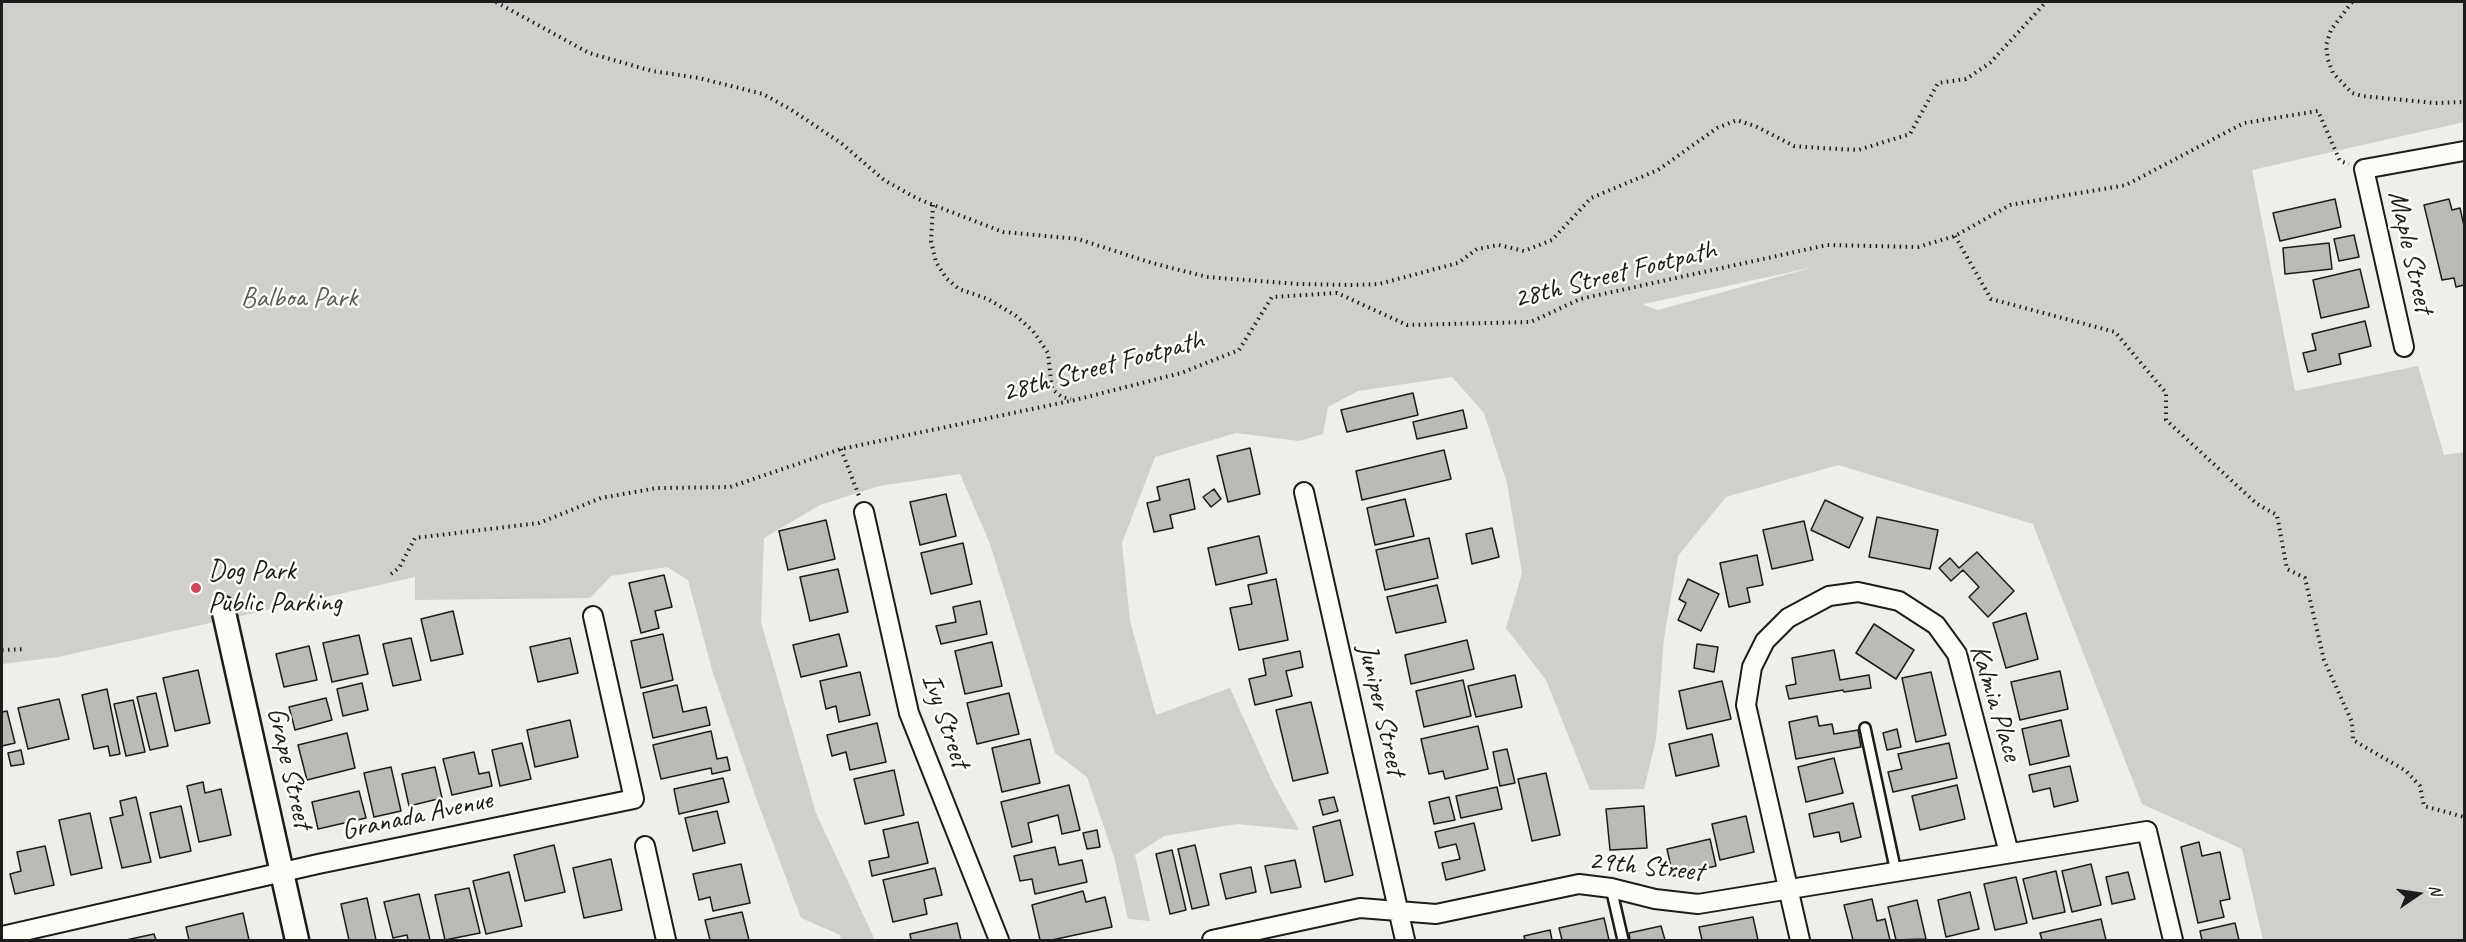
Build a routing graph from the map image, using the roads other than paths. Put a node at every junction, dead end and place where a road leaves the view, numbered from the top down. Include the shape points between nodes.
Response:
1 (2464, 151) edge
2 (2404, 347) dead end
3 (1304, 492) dead end
4 (864, 512) road end
5 (223, 608) dead end
6 (593, 616) dead end
7 (1865, 728) dead end
8 (645, 846) dead end
9 (2009, 854) junction
10 (1896, 872) junction
11 (282, 873) junction
12 (1611, 888) junction
13 (1788, 889) junction
14 (1398, 911) junction
15 (2, 936) edge
16 (297, 940) edge
17 (666, 940) edge
18 (999, 940) edge
19 (1212, 940) edge
20 (1405, 940) edge
21 (1623, 940) edge
22 (1800, 940) edge
23 (2173, 940) edge

1 - 2 street, Maple Street via 2364,169
3 - 14 street, Juniper Street
4 - 18 street, Ivy Street via 909,713
5 - 11 street, Grape Street
6 - 11 street, Granada Avenue via 634,799
7 - 10 lane
8 - 17 street
9 - 10 street, 29th Street
9 - 13 street, Kalmia Place via 1957,654 1936,625 1899,601 1858,592 1829,596 1788,618 1765,641 1752,667 1746,705
9 - 23 street, 29th Street via 2147,831
10 - 13 street, 29th Street
11 - 15 street, Granada Avenue
11 - 16 street, Grape Street
12 - 13 street, 29th Street via 1698,904
12 - 14 street, 29th Street via 1579,884 1437,914
12 - 21 lane
13 - 22 street, Kalmia Place
14 - 19 street, 29th Street via 1360,908
14 - 20 street, Juniper Street

